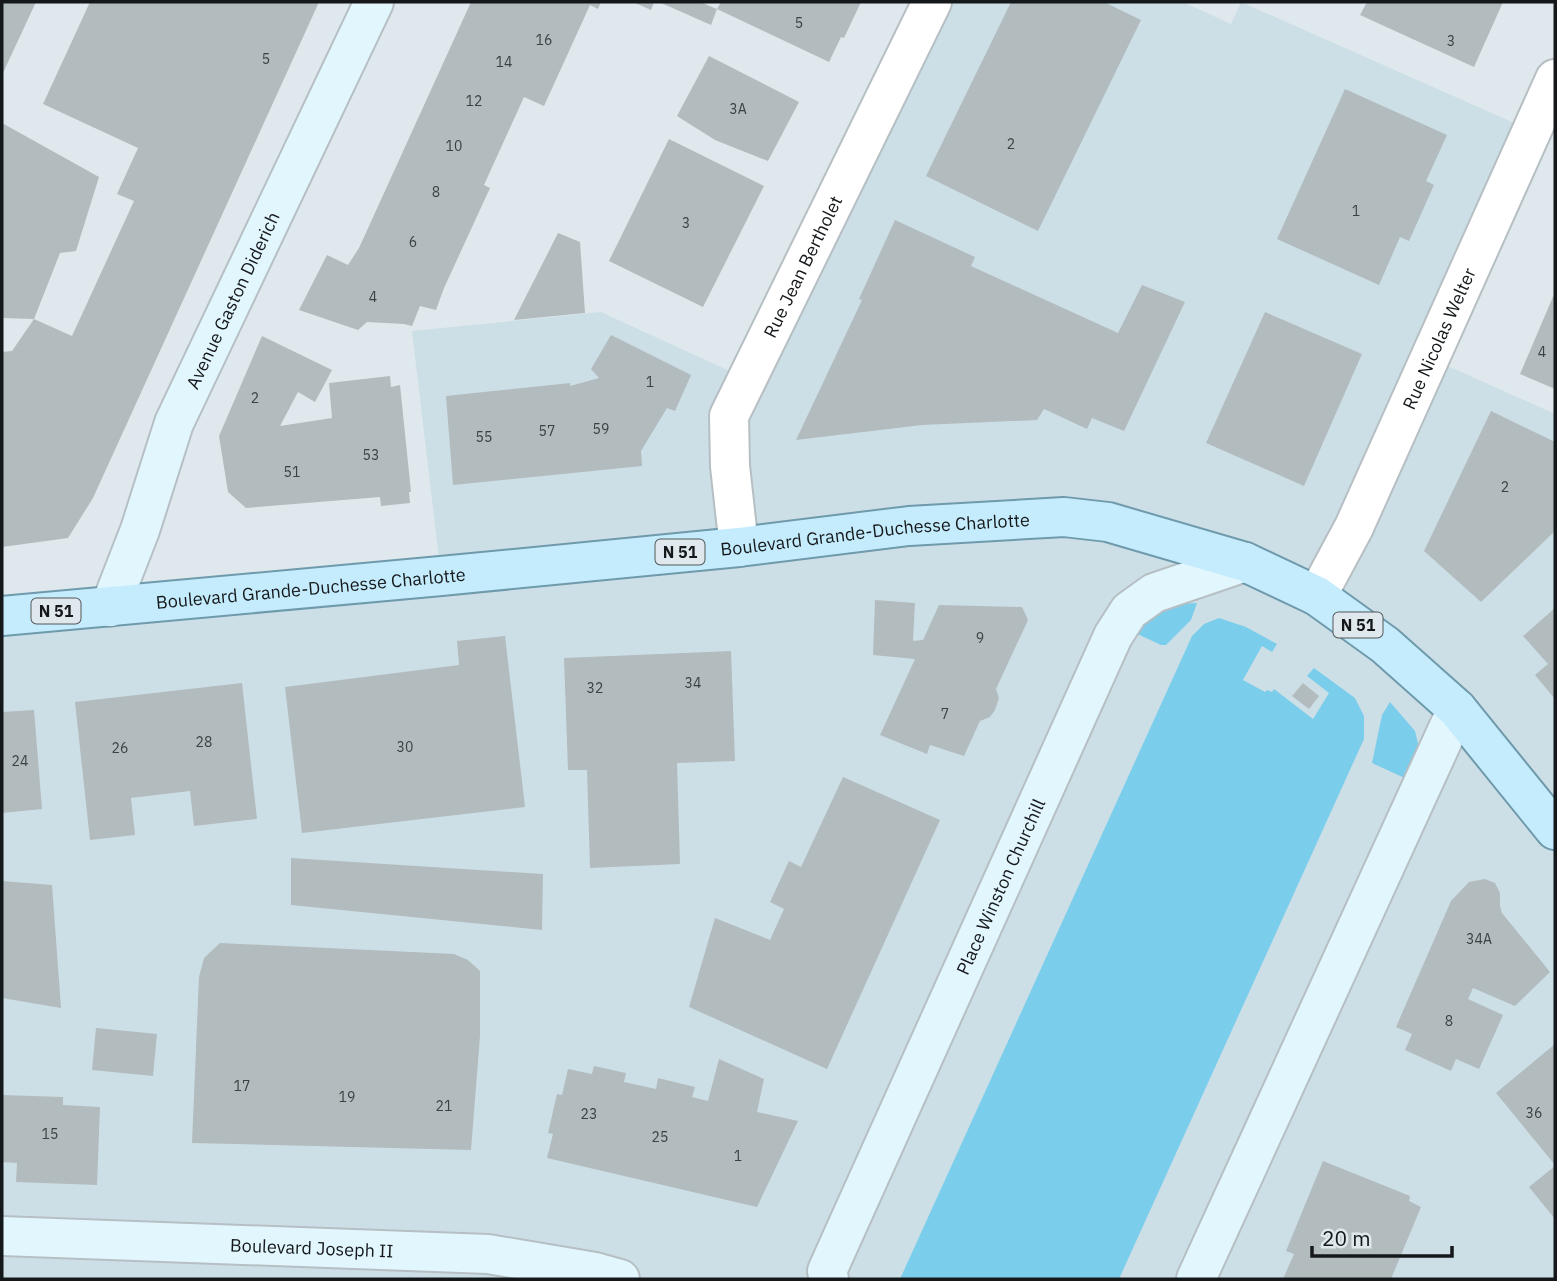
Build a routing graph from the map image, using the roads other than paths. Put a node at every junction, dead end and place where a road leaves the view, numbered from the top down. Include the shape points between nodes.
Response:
1 (374, 2) edge
2 (932, 2) edge
3 (1555, 79) edge
4 (739, 547) junction
5 (1245, 562) junction
6 (1317, 596) junction
7 (110, 607) junction
8 (2, 616) edge
9 (1457, 709) junction
10 (1555, 830) edge
11 (2, 1236) edge
12 (620, 1279) edge
13 (829, 1279) edge
14 (1196, 1279) edge

1 - 7 main road, Avenue Gaston Diderich via 174,423
2 - 4 street, Rue Jean Bertholet via 729,416
3 - 6 street, Rue Nicolas Welter via 1354,527
4 - 5 main road, Boulevard Grande-Duchesse Charlotte / N 51 via 909,526 1064,517 1108,522
4 - 7 main road, Boulevard Grande-Duchesse Charlotte / N 51
5 - 6 main road, Boulevard Grande-Duchesse Charlotte / N 51
5 - 13 main road, Place Winston Churchill via 1154,593 1129,611 1113,636 827,1271
6 - 9 main road, Boulevard Grande-Duchesse Charlotte / N 51 via 1385,645
7 - 8 main road, Boulevard Grande-Duchesse Charlotte / N 51
9 - 10 main road, Boulevard Grande-Duchesse Charlotte / N 51
9 - 14 main road
11 - 12 main road, Boulevard Joseph II via 488,1254

